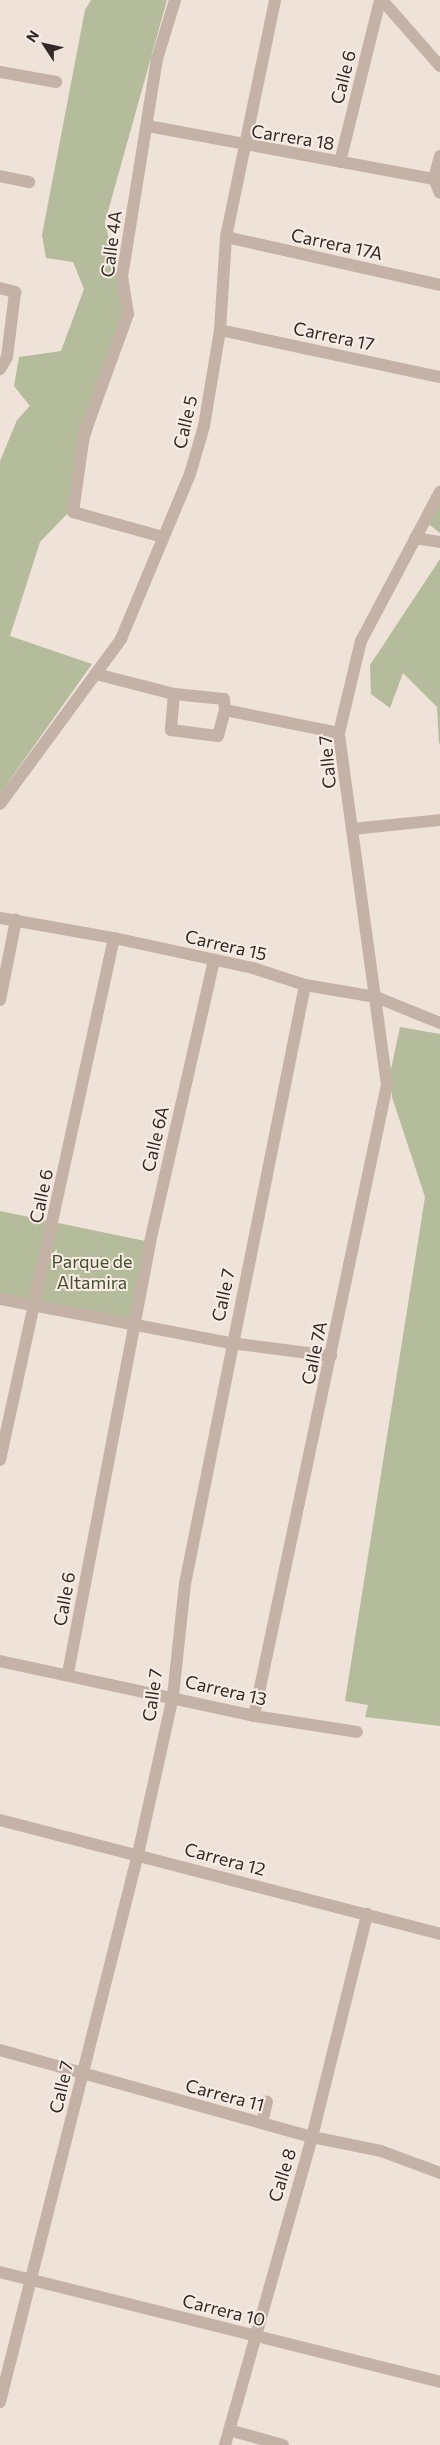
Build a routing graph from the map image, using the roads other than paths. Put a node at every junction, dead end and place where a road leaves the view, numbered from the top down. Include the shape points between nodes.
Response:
1 (175, 0) edge
2 (275, 0) edge
3 (381, 0) edge
4 (440, 66) edge
5 (0, 72) edge
6 (56, 82) dead end
7 (148, 126) junction
8 (245, 148) junction
9 (440, 156) edge
10 (340, 162) junction
11 (437, 174) edge
12 (0, 176) edge
13 (29, 182) dead end
14 (440, 193) edge
15 (226, 237) junction
16 (440, 285) edge
17 (0, 288) edge
18 (220, 330) junction
19 (0, 369) edge
20 (440, 377) edge
21 (440, 492) edge
22 (163, 537) junction
23 (415, 538) junction
24 (440, 542) edge
25 (96, 674) junction
26 (174, 694) junction
27 (225, 710) junction
28 (339, 733) junction
29 (0, 804) edge
30 (440, 820) edge
31 (352, 829) junction
32 (0, 918) edge
33 (16, 920) junction
34 (114, 938) junction
35 (214, 961) junction
36 (305, 985) junction
37 (376, 997) junction
38 (0, 1000) edge
39 (440, 1023) edge
40 (0, 1299) edge
41 (35, 1307) junction
42 (133, 1324) junction
43 (231, 1343) junction
44 (331, 1356) junction
45 (0, 1460) edge
46 (0, 1661) edge
47 (68, 1673) junction
48 (173, 1696) junction
49 (254, 1716) junction
50 (357, 1732) dead end
51 (0, 1820) edge
52 (138, 1854) junction
53 (367, 1914) junction
54 (440, 1934) edge
55 (0, 2050) edge
56 (81, 2073) junction
57 (267, 2102) dead end
58 (262, 2123) junction
59 (312, 2137) junction
60 (440, 2173) edge
61 (0, 2272) edge
62 (31, 2279) junction
63 (255, 2336) junction
64 (440, 2382) edge
65 (0, 2402) edge
66 (230, 2430) junction
67 (225, 2445) edge
68 (283, 2445) edge

1 - 7 street, Calle 4A via 157,59
2 - 8 street, Calle 5
3 - 4 street
3 - 10 street, Calle 6
5 - 6 street
7 - 8 street, Carrera 18
7 - 22 street, Calle 4A via 122,277 128,314 84,434 73,512 78,516
8 - 10 street, Carrera 18
8 - 15 street, Calle 5
9 - 11 street
10 - 11 street, Carrera 18
11 - 14 street
12 - 13 street
15 - 16 street, Carrera 17A
15 - 18 street, Calle 5
17 - 19 street via 15,292 7,357
18 - 20 street, Carrera 17
18 - 22 street, Calle 5 via 204,426 190,474
21 - 23 street
22 - 25 street, Calle 5 via 121,639
23 - 24 street
23 - 28 street, Calle 7 via 361,640
25 - 26 street
25 - 29 street, Calle 5
26 - 27 street via 224,699
26 - 27 street via 171,730 218,736
27 - 28 street
28 - 31 street, Calle 7
30 - 31 street
31 - 37 street, Calle 7
32 - 33 street, Carrera 15
33 - 34 street, Carrera 15
33 - 38 street
34 - 35 street, Carrera 15
34 - 41 street, Calle 6
35 - 36 street, Carrera 15 via 253,968
35 - 42 street, Calle 6A
36 - 37 street, Carrera 15
36 - 43 street, Calle 7
37 - 39 street, Carrera 15
37 - 44 street, Calle 7A via 386,1061 384,1111
40 - 41 street
41 - 42 street
41 - 45 street, Calle 6
42 - 43 street
42 - 47 street, Calle 6
43 - 44 street
43 - 48 street, Calle 7 via 185,1584
44 - 49 street, Calle 7A
46 - 47 street, Carrera 13
47 - 48 street, Carrera 13
48 - 49 street, Carrera 13
48 - 52 street, Calle 7
49 - 50 street, Carrera 13
51 - 52 street, Carrera 12
52 - 53 street, Carrera 12
52 - 56 street, Calle 7
53 - 54 street, Carrera 12
53 - 59 street, Calle 8
55 - 56 street, Carrera 11
56 - 58 street, Carrera 11
56 - 62 street, Calle 7
57 - 58 street
58 - 59 street, Carrera 11
59 - 60 street, Carrera 11 via 381,2151
59 - 63 street, Calle 8
61 - 62 street, Carrera 10
62 - 63 street, Carrera 10
62 - 65 street, Calle 7
63 - 64 street, Carrera 10
63 - 66 street, Calle 8
66 - 67 street, Calle 8
66 - 68 street

